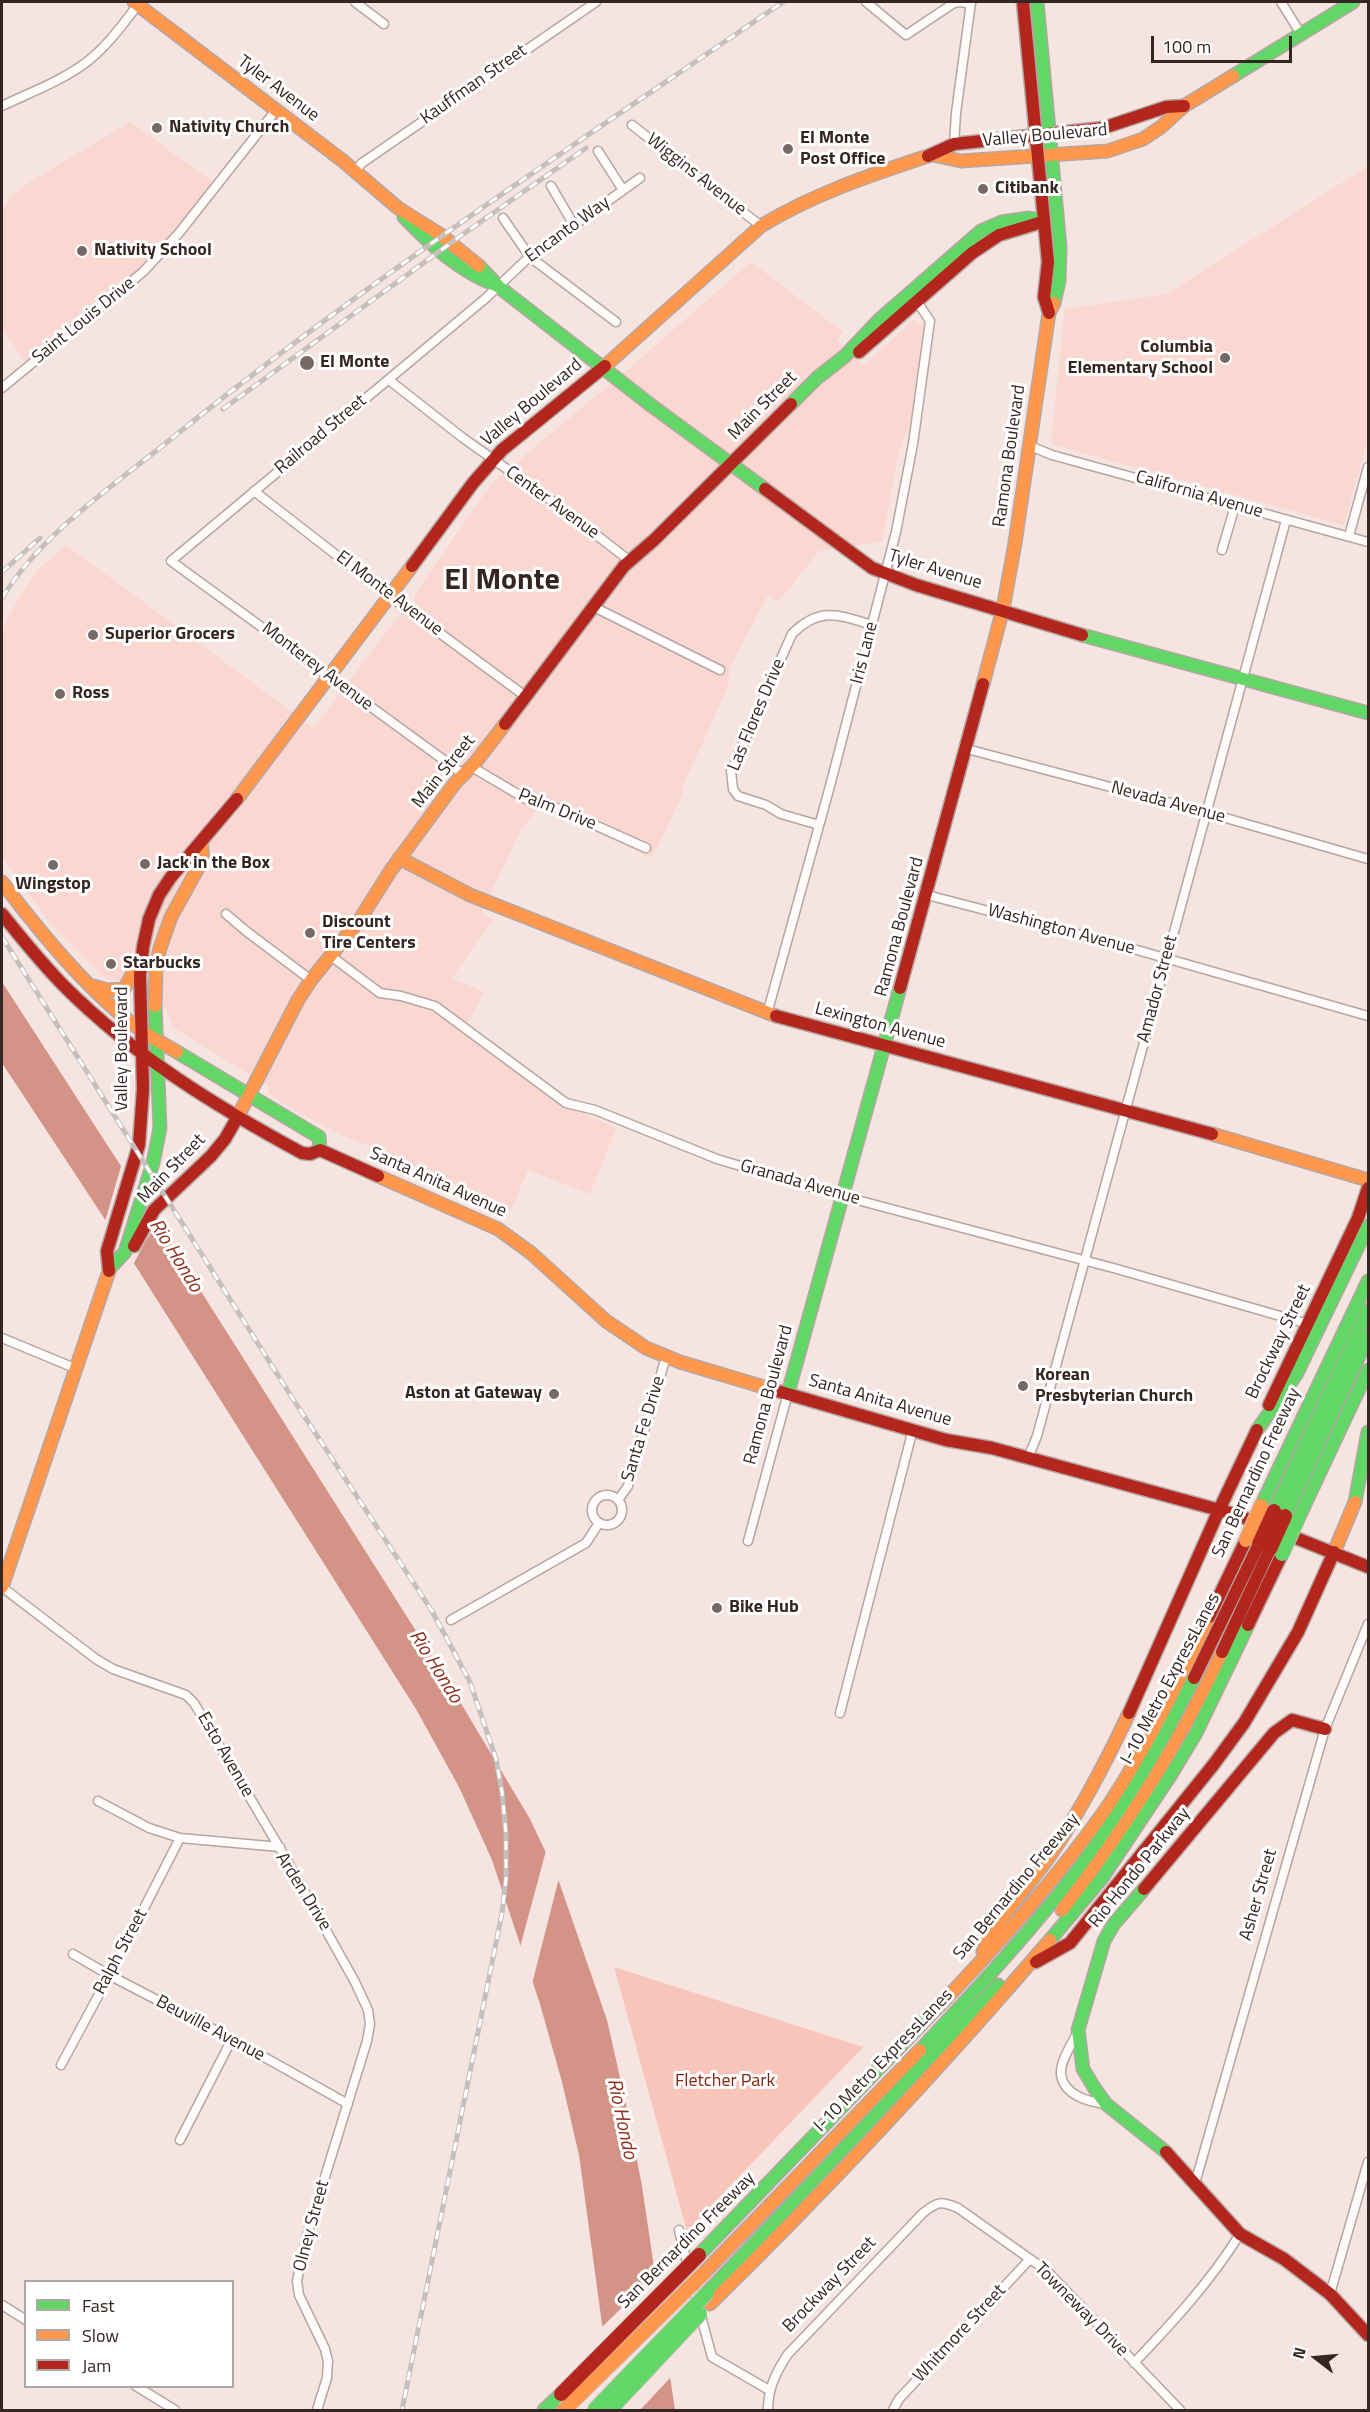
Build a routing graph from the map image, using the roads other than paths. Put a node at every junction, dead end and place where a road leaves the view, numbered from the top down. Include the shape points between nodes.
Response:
1 (138, 2) edge
2 (356, 2) edge
3 (596, 2) edge
4 (866, 2) edge
5 (1023, 2) edge
6 (1037, 2) edge
7 (1281, 2) edge
8 (1353, 2) edge
9 (971, 3) edge
10 (384, 24) dead end
11 (1301, 34) junction
12 (2, 106) edge
13 (1184, 106) junction
14 (276, 110) junction
15 (632, 125) dead end
16 (1042, 134) junction
17 (954, 144) junction
18 (598, 151) dead end
19 (933, 155) junction
20 (1052, 156) junction
21 (1037, 157) junction
22 (355, 171) junction
23 (640, 178) dead end
24 (551, 186) dead end
25 (623, 190) junction
26 (503, 218) dead end
27 (1043, 221) junction
28 (574, 225) junction
29 (761, 226) junction
30 (530, 257) junction
31 (499, 287) junction
32 (914, 298) junction
33 (1049, 313) junction
34 (616, 322) dead end
35 (603, 368) junction
36 (389, 380) junction
37 (2, 388) edge
38 (1030, 446) junction
39 (492, 459) junction
40 (730, 463) junction
41 (1368, 467) edge
42 (254, 491) junction
43 (1235, 506) junction
44 (1286, 520) junction
45 (1349, 536) junction
46 (1368, 542) edge
47 (1222, 550) dead end
48 (171, 561) joint
49 (630, 561) junction
50 (886, 574) junction
51 (390, 596) junction
52 (594, 607) junction
53 (1003, 609) junction
54 (872, 625) junction
55 (720, 670) dead end
56 (329, 677) junction
57 (1242, 679) junction
58 (525, 696) junction
59 (1368, 713) edge
60 (967, 749) junction
61 (467, 770) junction
62 (1205, 812) junction
63 (819, 825) junction
64 (201, 842) junction
65 (646, 848) dead end
66 (399, 858) junction
67 (1368, 859) edge
68 (2, 882) edge
69 (927, 895) junction
70 (2, 914) edge
71 (226, 914) dead end
72 (18, 935) junction
73 (50, 944) junction
74 (332, 956) junction
75 (1166, 958) junction
76 (142, 959) junction
77 (311, 980) junction
78 (88, 984) junction
79 (767, 1014) junction
80 (1368, 1016) edge
81 (140, 1030) junction
82 (157, 1041) junction
83 (885, 1046) junction
84 (140, 1054) junction
85 (158, 1066) junction
86 (248, 1096) junction
87 (1125, 1110) junction
88 (237, 1118) junction
89 (320, 1150) junction
90 (1368, 1180) edge
91 (1368, 1188) edge
92 (842, 1195) junction
93 (1368, 1226) edge
94 (125, 1252) junction
95 (1086, 1260) junction
96 (110, 1268) junction
97 (1368, 1281) edge
98 (1368, 1310) edge
99 (1308, 1324) junction
100 (1368, 1337) edge
101 (2, 1338) edge
102 (666, 1357) junction
103 (77, 1369) junction
104 (1368, 1370) edge
105 (788, 1393) junction
106 (913, 1429) junction
107 (1257, 1430) junction
108 (1368, 1432) edge
109 (1028, 1458) junction
110 (1368, 1473) edge
111 (618, 1500) junction
112 (1355, 1502) junction
113 (1219, 1510) junction
114 (1279, 1514) junction
115 (599, 1523) junction
116 (748, 1541) dead end
117 (1264, 1547) junction
118 (1334, 1552) junction
119 (1368, 1567) edge
120 (2, 1587) edge
121 (451, 1620) dead end
122 (1368, 1624) edge
123 (840, 1713) dead end
124 (1325, 1729) junction
125 (98, 1801) dead end
126 (180, 1838) junction
127 (280, 1847) junction
128 (73, 1954) dead end
129 (979, 1964) junction
130 (1028, 1966) junction
131 (109, 1976) junction
132 (1078, 2030) junction
133 (232, 2039) junction
134 (367, 2041) joint
135 (61, 2065) dead end
136 (348, 2104) junction
137 (1106, 2104) junction
138 (180, 2140) dead end
139 (1368, 2162) edge
140 (1196, 2180) junction
141 (1366, 2184) edge
142 (755, 2198) junction
143 (944, 2202) joint
144 (679, 2230) dead end
145 (1240, 2234) junction
146 (724, 2253) junction
147 (1029, 2259) junction
148 (1330, 2294) junction
149 (708, 2298) junction
150 (2, 2305) edge
151 (24, 2319) edge
152 (1368, 2335) edge
153 (1134, 2363) junction
154 (139, 2388) edge
155 (770, 2390) junction
156 (176, 2410) edge
157 (317, 2410) edge
158 (544, 2410) edge
159 (564, 2410) edge
160 (594, 2410) edge
161 (610, 2410) edge
162 (768, 2410) edge
163 (893, 2410) edge
164 (1180, 2410) edge

1 - 12 street via 110,40 85,63 57,81
1 - 14 main road, Tyler Avenue
2 - 10 street
3 - 22 street, Kauffman Street
4 - 9 street via 906,35 954,3
5 - 16 main road, Ramona Boulevard
6 - 16 main road, Ramona Boulevard
7 - 11 street
8 - 11 main road, Valley Boulevard
9 - 17 street
11 - 13 main road, Valley Boulevard
13 - 16 main road, Valley Boulevard via 1166,107 1103,128
13 - 20 main road, Valley Boulevard via 1143,139 1108,151
14 - 22 main road, Tyler Avenue
14 - 37 street, Saint Louis Drive via 143,273
15 - 29 street, Wiggins Avenue
16 - 17 main road, Valley Boulevard
16 - 20 main road, Ramona Boulevard
16 - 21 main road, Ramona Boulevard
17 - 19 main road, Valley Boulevard
18 - 25 street
19 - 21 main road, Valley Boulevard via 961,161
19 - 29 main road, Valley Boulevard via 820,195
20 - 21 main road, Valley Boulevard
20 - 33 main road, Ramona Boulevard via 1060,273 1058,297
21 - 27 main road, Ramona Boulevard
22 - 31 main road, Tyler Avenue via 398,208 489,274
23 - 25 street, Encanto Way
24 - 28 street
25 - 28 street, Encanto Way
26 - 30 street
27 - 32 main road, Main Street via 999,235
27 - 33 main road, Ramona Boulevard via 1048,262 1044,297
28 - 30 street, Encanto Way
29 - 35 main road, Valley Boulevard
30 - 31 street, Encanto Way
30 - 34 street
31 - 35 main road, Tyler Avenue
31 - 36 street, Railroad Street
32 - 40 main road, Main Street via 864,348 845,356 818,378
32 - 50 street, Iris Lane via 930,321 913,444
33 - 38 main road, Ramona Boulevard
35 - 39 main road, Valley Boulevard
35 - 40 main road, Tyler Avenue
36 - 39 street, Center Avenue
36 - 42 street, Railroad Street
38 - 43 street, California Avenue
38 - 53 main road, Ramona Boulevard
39 - 49 street, Center Avenue
39 - 51 main road, Valley Boulevard
40 - 49 main road, Main Street
40 - 50 main road, Tyler Avenue via 863,563
41 - 45 street
42 - 48 street, Railroad Street
42 - 51 street, El Monte Avenue
43 - 44 street, California Avenue
43 - 47 street
44 - 45 street, California Avenue
44 - 57 street, Amador Street
45 - 46 street, California Avenue
48 - 56 street, Monterey Avenue
49 - 52 main road, Main Street
50 - 53 main road, Tyler Avenue
50 - 54 street, Iris Lane
51 - 56 main road, Valley Boulevard
51 - 58 street, El Monte Avenue
52 - 55 street
52 - 58 main road, Main Street
53 - 57 main road, Tyler Avenue via 1052,627
53 - 60 main road, Ramona Boulevard
54 - 63 street, Iris Lane
54 - 63 street, Las Flores Drive via 825,615 802,624 792,634 731,771 738,796
56 - 61 street, Monterey Avenue
56 - 64 main road, Valley Boulevard
57 - 59 main road, Tyler Avenue
57 - 62 street, Amador Street
58 - 61 main road, Main Street
60 - 62 street, Nevada Avenue
60 - 69 main road, Ramona Boulevard
61 - 65 street, Palm Drive via 526,799 537,799
61 - 66 main road, Main Street
62 - 67 street, Nevada Avenue
62 - 75 street, Amador Street
63 - 79 street, Iris Lane
64 - 76 main road, Valley Boulevard via 169,877 158,898
64 - 82 main road, Valley Boulevard via 202,860 171,917 160,948 154,995
66 - 74 main road, Main Street
66 - 79 main road, Lexington Avenue via 452,887
68 - 73 main road, Santa Anita Avenue
69 - 75 street, Washington Avenue
69 - 83 main road, Ramona Boulevard
70 - 72 main road, Santa Anita Avenue
71 - 77 street
72 - 73 main road via 38,946
72 - 84 main road, Santa Anita Avenue via 71,995
73 - 78 main road, Santa Anita Avenue
74 - 77 main road, Main Street
74 - 92 street, Granada Avenue via 380,993 435,1006 567,1103 595,1110 717,1159
75 - 80 street, Washington Avenue
75 - 87 street, Amador Street
76 - 78 main road via 124,989 108,990
76 - 81 main road, Valley Boulevard
77 - 86 main road, Main Street
78 - 81 main road, Santa Anita Avenue
79 - 83 main road, Lexington Avenue
81 - 82 main road, Santa Anita Avenue
81 - 84 main road, Valley Boulevard
82 - 85 main road, Valley Boulevard
82 - 86 main road, Santa Anita Avenue
83 - 87 main road, Lexington Avenue
83 - 92 main road, Ramona Boulevard
84 - 85 main road, Santa Anita Avenue
84 - 96 main road, Valley Boulevard via 142,1128 107,1251
85 - 88 main road, Santa Anita Avenue
85 - 94 main road, Valley Boulevard via 160,1128
86 - 88 main road, Main Street
86 - 89 main road, Santa Anita Avenue via 319,1137
87 - 90 main road, Lexington Avenue
87 - 95 street, Amador Street
88 - 89 main road, Santa Anita Avenue via 302,1153
88 - 94 main road, Main Street via 211,1155 154,1210 134,1246
89 - 102 main road, Santa Anita Avenue via 498,1229 524,1246 621,1332
91 - 99 main road, Brockway Street
92 - 95 street, Granada Avenue
92 - 105 main road, Ramona Boulevard
93 - 107 main road via 1296,1375
94 - 96 main road, Valley Boulevard
95 - 99 street, Granada Avenue
95 - 109 street, Amador Street
96 - 103 main road, Valley Boulevard
97 - 114 main road, San Bernardino Freeway
98 - 114 main road
99 - 107 main road, Brockway Street
100 - 114 main road
101 - 103 street
102 - 105 main road, Santa Anita Avenue
102 - 111 street, Santa Fe Drive via 628,1486
103 - 120 main road, Valley Boulevard
104 - 114 main road, San Bernardino Freeway
105 - 106 main road, Santa Anita Avenue
105 - 116 street, Ramona Boulevard
106 - 109 main road, Santa Anita Avenue
106 - 123 street
107 - 113 main road, Brockway Street
108 - 112 main road
109 - 113 main road, Santa Anita Avenue
110 - 112 main road
111 - 115 street via 622,1508 617,1521 609,1525
111 - 115 street via 605,1495 597,1499 592,1512
112 - 118 main road
113 - 118 main road, Santa Anita Avenue
113 - 129 main road, Brockway Street via 1138,1698 1110,1753 1079,1811 990,1935
114 - 117 main road, San Bernardino Freeway, bridge
114 - 117 main road, San Bernardino Freeway, bridge
115 - 121 street via 586,1543
117 - 129 main road, San Bernardino Freeway via 1108,1805
117 - 130 main road, San Bernardino Freeway via 1196,1733 1102,1878
117 - 146 main road, I-10 Metro ExpressLanes via 1158,1747 1112,1822 1060,1893 987,1979
117 - 149 main road, I-10 Metro ExpressLanes via 1230,1638 1183,1730 1091,1873 1009,1974
118 - 119 main road, Santa Anita Avenue
118 - 130 main road via 1287,1652 1214,1764 1070,1943
120 - 127 street, Esto Avenue via 113,1669 186,1695 201,1713
122 - 124 street, Asher Street
124 - 132 main road, Rio Hondo Parkway via 1292,1720 1279,1729 1136,1896 1104,1941
124 - 140 street, Asher Street
125 - 126 street, Arden Drive via 149,1828
126 - 127 street, Arden Drive
126 - 131 street, Ralph Street
127 - 134 street, Arden Drive via 362,1995 370,2024
128 - 131 street, Beuville Avenue
129 - 142 main road, San Bernardino Freeway
130 - 149 main road, San Bernardino Freeway via 791,2224
131 - 133 street, Beuville Avenue
131 - 135 street, Ralph Street
132 - 137 main road, Rio Hondo Parkway via 1083,2068
132 - 137 street via 1061,2074 1074,2094
133 - 136 street, Beuville Avenue
133 - 138 street
134 - 136 street, Olney Street
136 - 157 street, Olney Street via 307,2235 297,2281 299,2295 328,2361
137 - 140 main road, Rio Hondo Parkway
139 - 141 street
140 - 145 main road, Rio Hondo Parkway
141 - 148 street
142 - 146 main road
142 - 158 main road, San Bernardino Freeway, bridge
143 - 147 street, Towneway Drive
143 - 155 street, Brockway Street via 923,2213 788,2354
144 - 155 street via 712,2357
145 - 148 main road, Rio Hondo Parkway via 1284,2259
145 - 153 street via 1183,2312
146 - 159 main road, I-10 Metro ExpressLanes, bridge
147 - 153 street, Towneway Drive via 1047,2271
147 - 163 street, Whitmore Street
148 - 152 main road, Rio Hondo Parkway
149 - 160 main road, I-10 Metro ExpressLanes, bridge
149 - 161 main road, San Bernardino Freeway, bridge
150 - 151 street
153 - 164 street, Towneway Drive
154 - 156 street
155 - 162 street, Brockway Street

